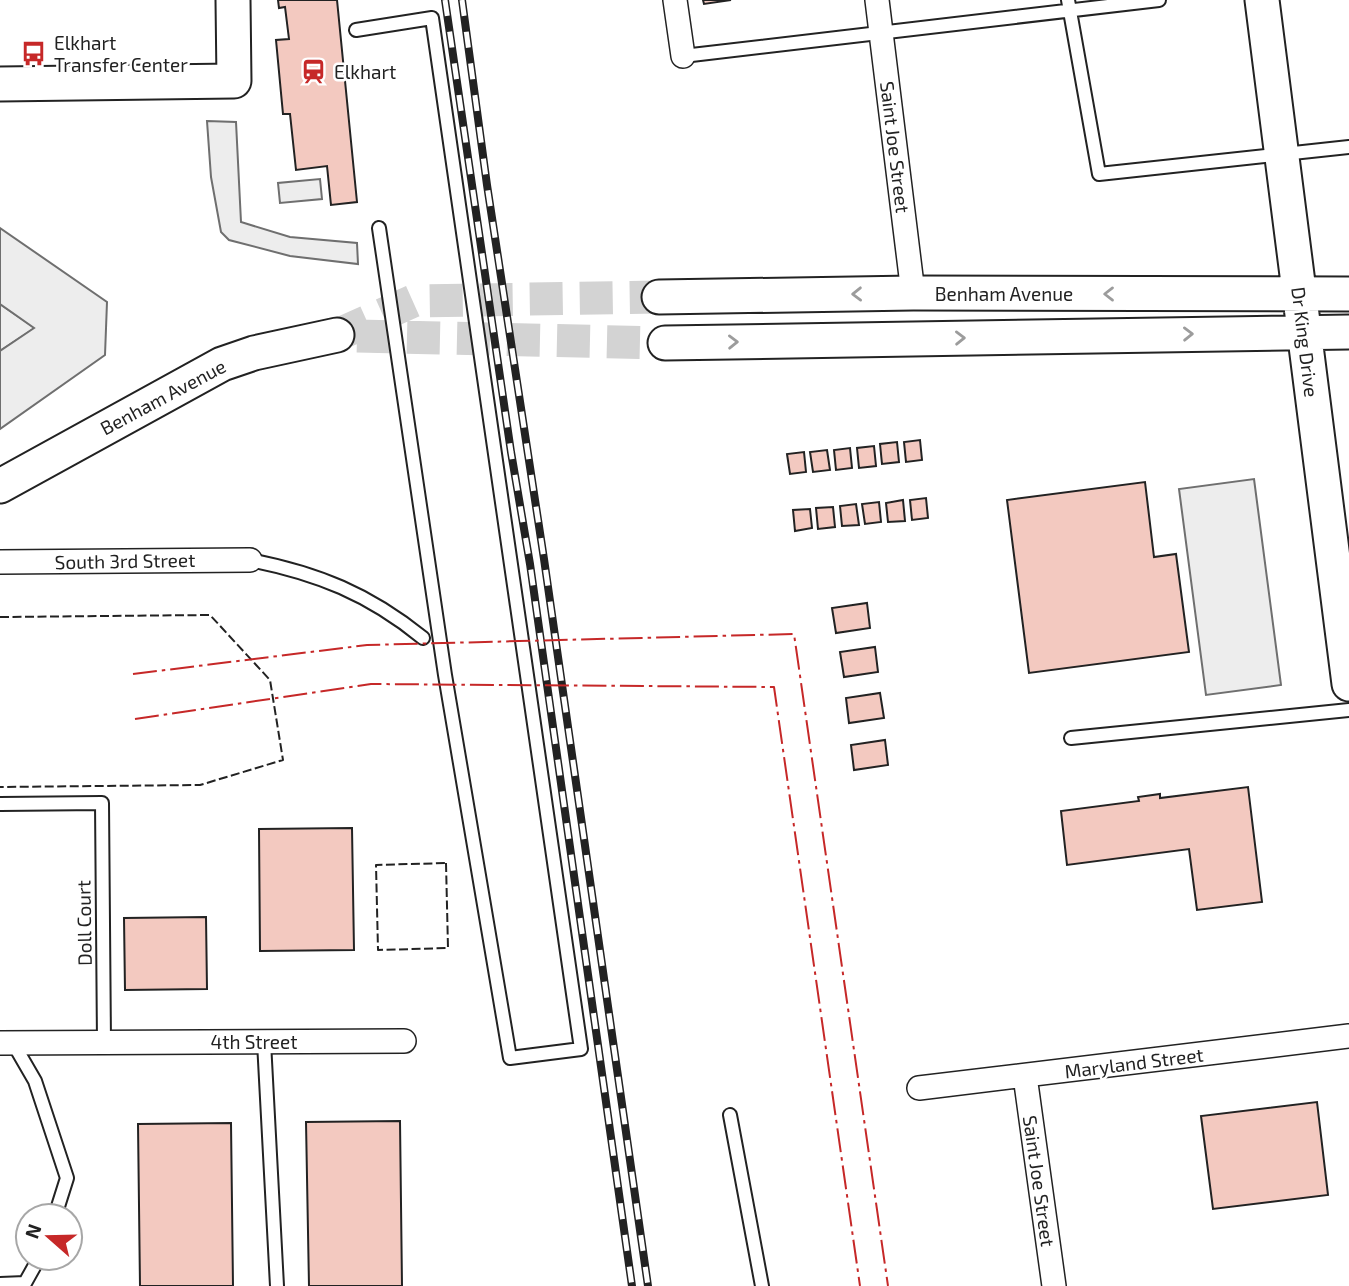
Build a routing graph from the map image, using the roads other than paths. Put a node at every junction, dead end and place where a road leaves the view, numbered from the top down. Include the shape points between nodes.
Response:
1 (233, 0) edge
2 (675, 0) edge
3 (877, 0) edge
4 (1159, 0) edge
5 (1262, 0) edge
6 (1069, 6) edge
7 (356, 30) dead end
8 (881, 34) junction
9 (683, 56) joint
10 (0, 84) edge
11 (1349, 147) edge
12 (1281, 153) junction
13 (379, 228) dead end
14 (914, 293) junction
15 (1349, 294) edge
16 (1300, 296) junction
17 (659, 297) tunnel mouth
18 (1304, 332) junction
19 (1349, 332) edge
20 (337, 335) tunnel mouth
21 (665, 343) tunnel mouth
22 (0, 486) edge
23 (250, 560) joint
24 (0, 562) edge
25 (1346, 635) edge
26 (423, 638) dead end
27 (1349, 684) edge
28 (1349, 710) edge
29 (1071, 738) dead end
30 (0, 804) edge
31 (1349, 1036) edge
32 (404, 1041) dead end
33 (264, 1042) junction
34 (7, 1043) edge
35 (104, 1043) junction
36 (1025, 1076) junction
37 (919, 1088) dead end
38 (730, 1115) dead end
39 (59, 1202) edge
40 (31, 1272) edge
41 (0, 1284) edge
42 (277, 1286) edge
43 (762, 1286) edge
44 (1054, 1286) edge

1 - 10 main road via 234,81
2 - 9 street
3 - 8 street, Saint Joe Street
4 - 6 lane
5 - 12 main road, Dr King Drive
6 - 8 lane
6 - 12 lane via 1099,174
7 - 13 lane via 432,18 580,1049 510,1058 445,675
8 - 9 lane
8 - 14 street, Saint Joe Street
11 - 12 lane
12 - 16 main road, Dr King Drive
16 -> 14 main road, Benham Avenue
14 -> 17 main road, Benham Avenue
15 - 16 main road, Benham Avenue
16 - 18 main road, Dr King Drive
18 - 19 main road
21 -> 18 main road
18 - 25 main road, Dr King Drive
20 - 22 main road, Benham Avenue via 222,364
23 - 24 street, South 3rd Street
23 - 26 lane via 327,581 359,595
25 - 27 main road, Dr King Drive
28 - 29 lane
30 - 35 lane, Doll Court via 102,803
31 - 36 street, Maryland Street
32 - 33 street, 4th Street
33 - 35 street, 4th Street
33 - 42 lane
34 - 35 street, 4th Street
34 - 39 lane via 35,1081 67,1178
36 - 37 street, Maryland Street
36 - 44 street, Saint Joe Street
38 - 43 lane
40 - 41 lane via 24,1283

